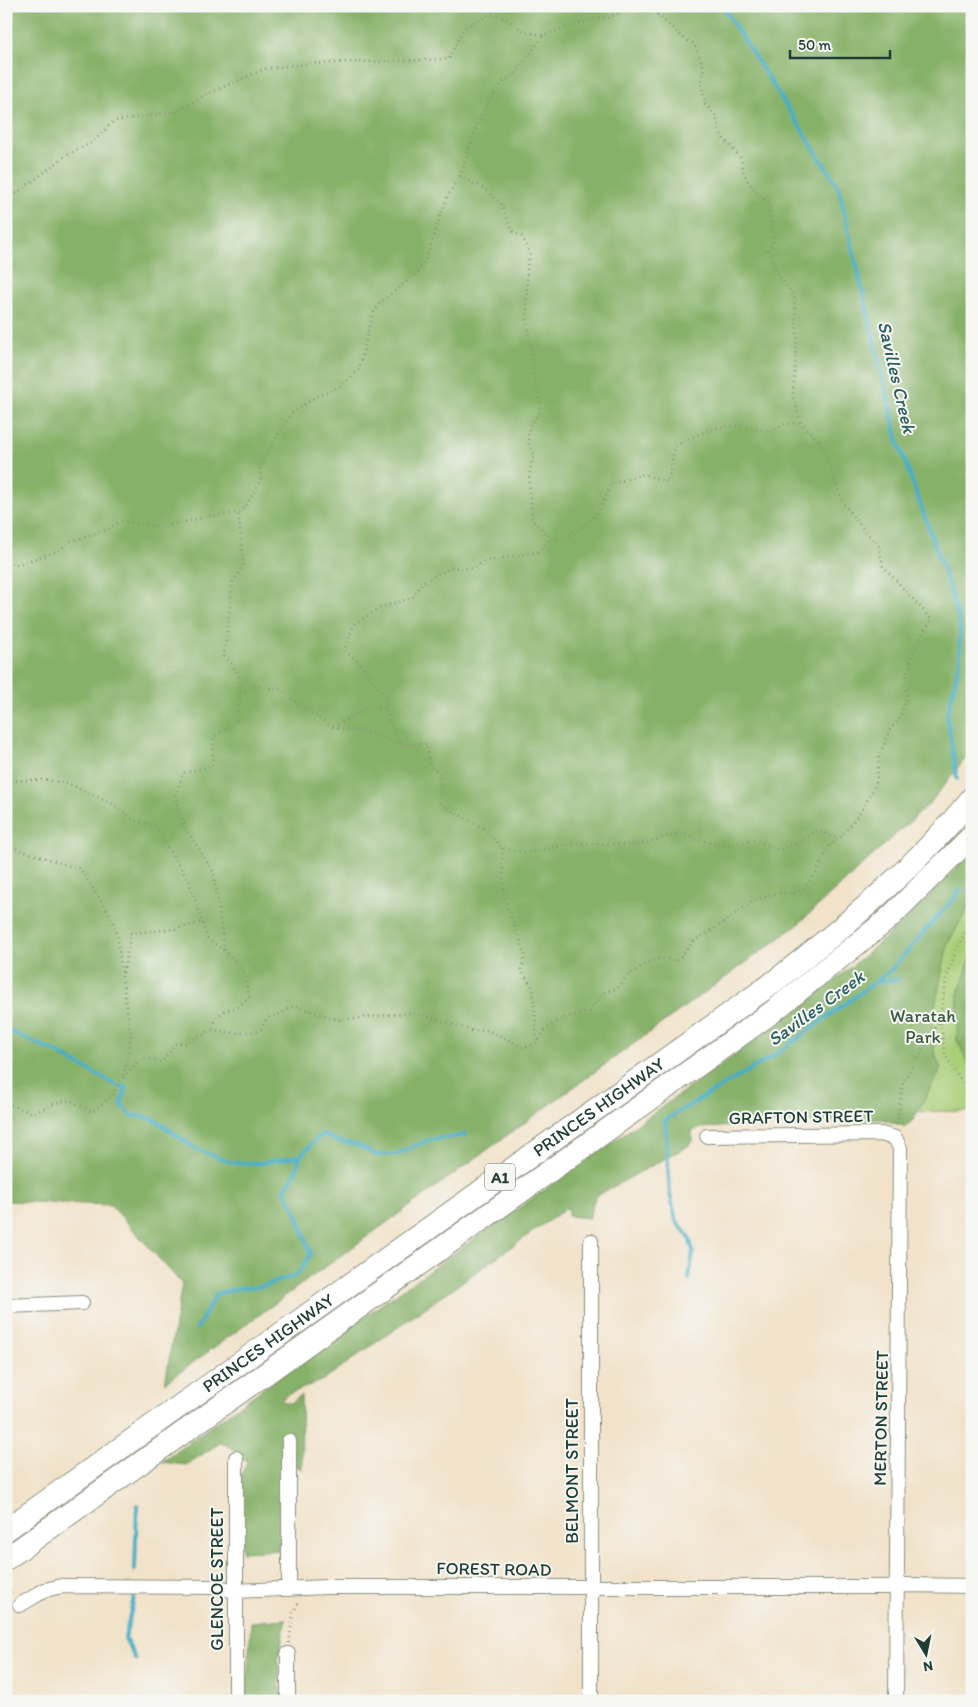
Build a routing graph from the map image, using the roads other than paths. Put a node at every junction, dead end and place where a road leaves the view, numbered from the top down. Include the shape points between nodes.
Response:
1 (972, 798) edge
2 (972, 836) edge
3 (707, 1136) dead end
4 (895, 1138) joint
5 (591, 1241) dead end
6 (82, 1303) dead end
7 (6, 1306) edge
8 (289, 1441) dead end
9 (236, 1458) dead end
10 (6, 1530) edge
11 (6, 1559) edge
12 (897, 1586) junction
13 (972, 1586) edge
14 (289, 1589) junction
15 (591, 1589) junction
16 (235, 1592) junction
17 (20, 1605) dead end
18 (288, 1654) road end
19 (236, 1701) edge
20 (288, 1701) edge
21 (591, 1701) edge
22 (896, 1701) edge

1 - 10 highway, PRINCES HIGHWAY / A1 via 936,840 866,907 770,985
2 - 11 highway, PRINCES HIGHWAY / A1 via 887,920 771,1013
3 - 4 street, GRAFTON STREET via 881,1134
4 - 12 street, MERTON STREET via 901,1154
5 - 15 street, BELMONT STREET
6 - 7 street
8 - 14 street
9 - 16 street, GLENCOE STREET
12 - 13 street, FOREST ROAD
12 - 15 street, FOREST ROAD
12 - 22 street, MERTON STREET
14 - 15 street, FOREST ROAD
14 - 16 street, FOREST ROAD
15 - 21 street, BELMONT STREET
16 - 17 street, FOREST ROAD via 219,1587 62,1586 45,1590
16 - 19 street, GLENCOE STREET
18 - 20 street

